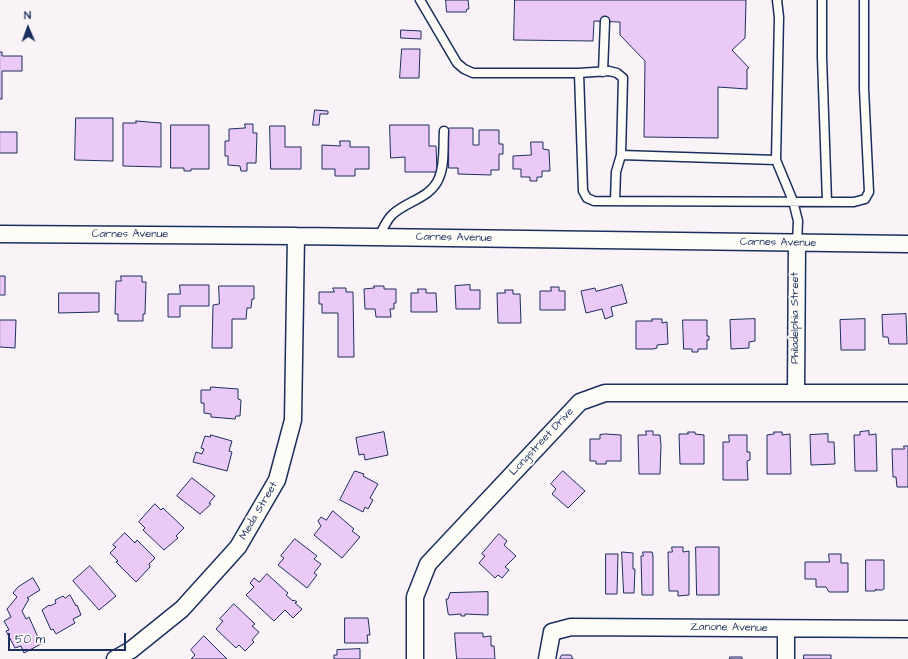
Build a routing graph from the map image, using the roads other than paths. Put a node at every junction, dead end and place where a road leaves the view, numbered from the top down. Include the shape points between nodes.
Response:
1 (420, 0) edge
2 (777, 0) edge
3 (822, 0) edge
4 (864, 0) edge
5 (605, 21) dead end
6 (604, 72) junction
7 (580, 73) junction
8 (444, 131) dead end
9 (621, 155) junction
10 (776, 160) junction
11 (615, 201) junction
12 (793, 201) junction
13 (827, 202) junction
14 (0, 234) edge
15 (296, 236) junction
16 (379, 237) junction
17 (797, 243) junction
18 (908, 244) edge
19 (796, 392) junction
20 (908, 393) edge
21 (786, 629) junction
22 (908, 629) edge
23 (115, 659) edge
24 (415, 659) edge
25 (547, 659) edge
26 (786, 659) edge

1 - 7 lane via 457,63 464,69 473,73
2 - 10 lane via 779,17
3 - 13 lane
4 - 13 lane via 864,89 869,192 865,199 854,202
5 - 6 lane
6 - 7 lane
6 - 9 lane via 617,73 624,78
7 - 11 lane via 583,192 587,198 594,201
8 - 16 lane via 439,178 431,189 416,201 394,213 385,223
9 - 10 lane
9 - 11 lane via 616,172
10 - 12 lane
11 - 12 lane
12 - 13 lane
12 - 17 lane via 798,221
14 - 15 street, Carnes Avenue
15 - 16 street, Carnes Avenue
15 - 23 street, Meda Street via 293,420 277,480 238,547 208,581 182,609 132,650
16 - 17 street, Carnes Avenue
17 - 18 street, Carnes Avenue
17 - 19 street, Philadelphia Street
19 - 20 street, Longstreet Drive
19 - 24 street, Longstreet Drive via 605,393 580,402 428,564 415,597
21 - 22 street, Zanone Avenue
21 - 25 street, Zanone Avenue via 571,627 552,632
21 - 26 street

